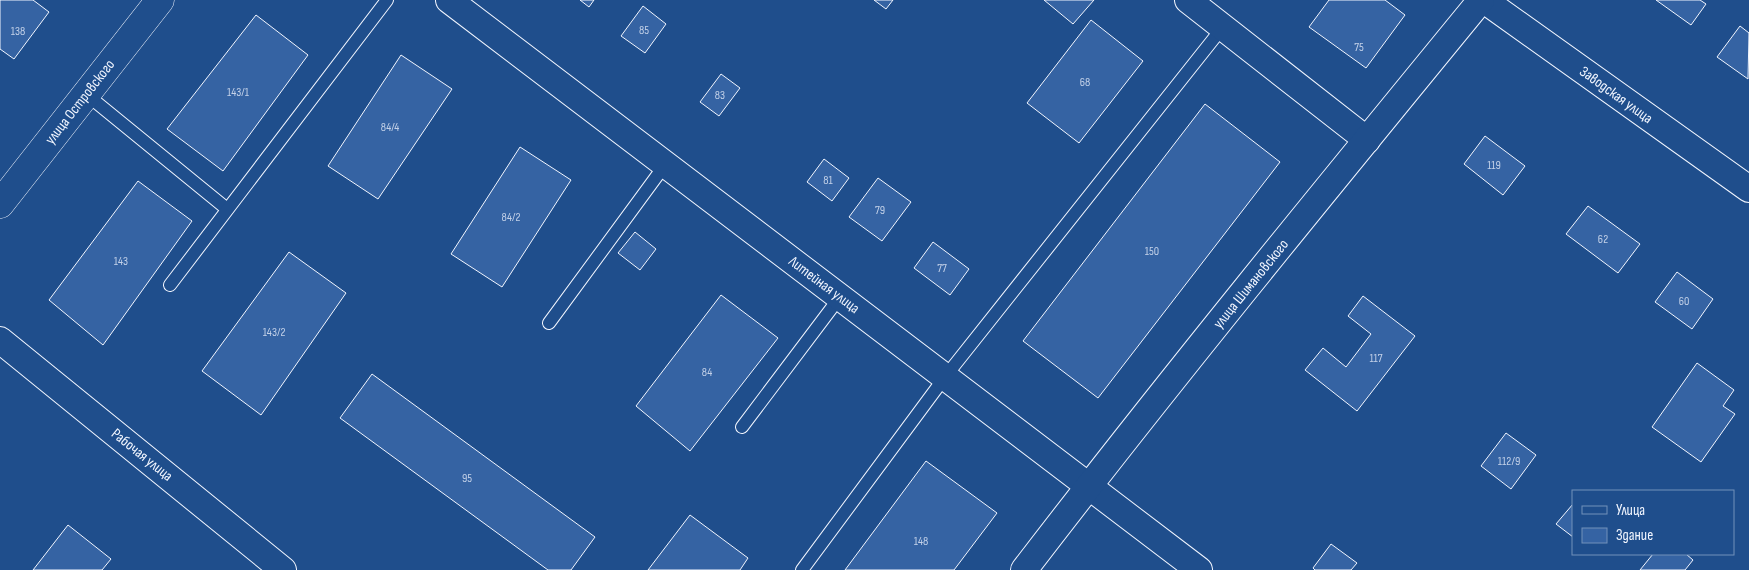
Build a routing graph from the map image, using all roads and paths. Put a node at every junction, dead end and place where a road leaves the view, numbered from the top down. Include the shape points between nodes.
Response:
1 (160, 0) edge
2 (387, 0) edge
3 (449, 0) edge
4 (1188, 0) edge
5 (1483, 0) edge
6 (1223, 27) junction
7 (86, 94) junction
8 (1367, 140) junction
9 (665, 164) junction
10 (1749, 189) edge
11 (0, 204) edge
12 (227, 209) junction
13 (170, 285) dead end
14 (840, 297) junction
15 (549, 323) dead end
16 (0, 340) edge
17 (945, 377) junction
18 (742, 427) dead end
19 (1088, 486) junction
20 (283, 570) edge
21 (802, 570) edge
22 (1024, 570) edge
23 (1199, 570) edge

1 - 7 street, улица Островского
2 - 12 lane
3 - 9 street, Литейная улица
4 - 6 street
5 - 8 street, улица Шимановского
5 - 10 street, Заводская улица
6 - 8 street
6 - 17 lane
7 - 11 street, улица Островского
7 - 12 lane
8 - 19 street, улица Шимановского
9 - 14 street, Литейная улица
9 - 15 lane
12 - 13 lane
14 - 17 street, Литейная улица
14 - 18 lane
16 - 20 street, Рабочая улица
17 - 19 street, Литейная улица
17 - 21 lane
19 - 22 street, улица Шимановского
19 - 23 street, Литейная улица

